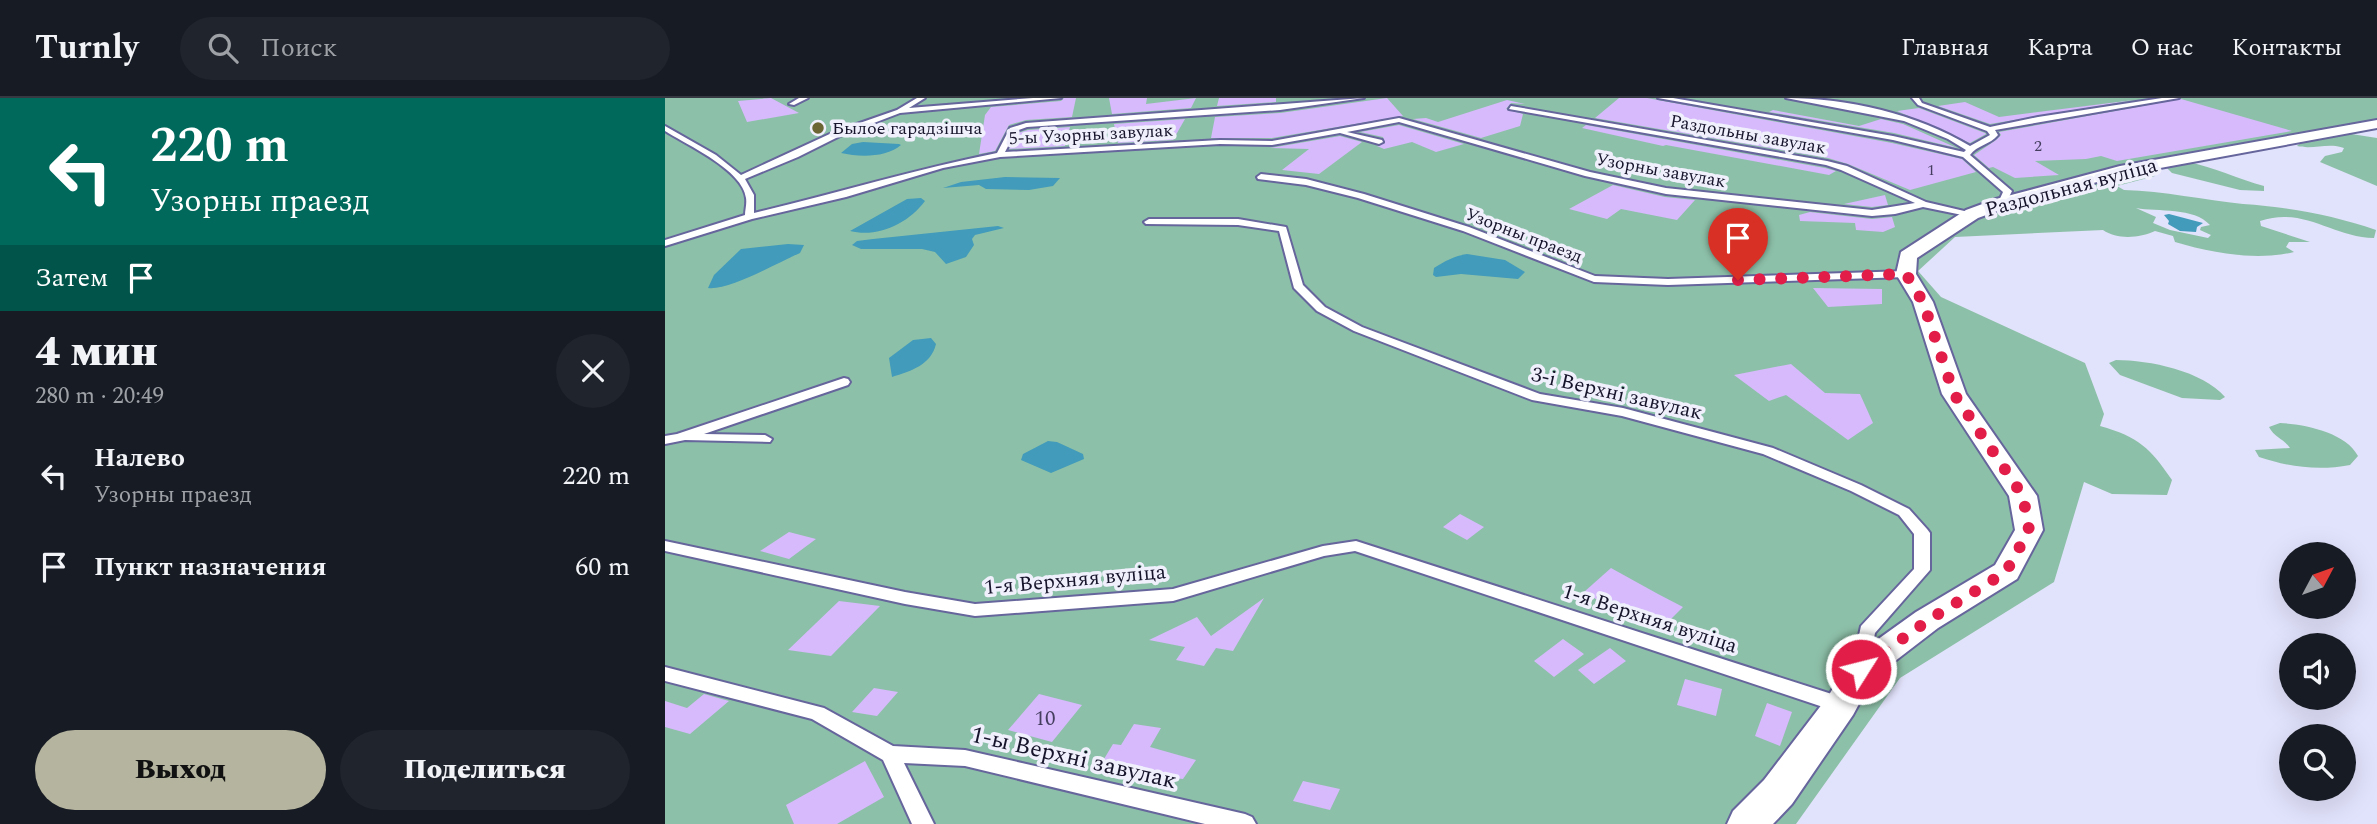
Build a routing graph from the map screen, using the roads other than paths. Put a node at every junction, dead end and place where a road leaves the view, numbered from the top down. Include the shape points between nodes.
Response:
1 (805, 98) edge
2 (922, 98) edge
3 (1058, 98) edge
4 (1361, 98) edge
5 (1661, 98) edge
6 (1789, 98) edge
7 (1915, 98) edge
8 (2168, 98) edge
9 (2176, 98) edge
10 (1801, 99) edge
11 (793, 104) dead end
12 (1511, 108) dead end
13 (899, 111) junction
14 (1399, 120) joint
15 (2377, 124) edge
16 (665, 128) edge
17 (1990, 129) junction
18 (1336, 131) junction
19 (678, 136) junction
20 (665, 139) edge
21 (1379, 142) dead end
22 (1968, 152) junction
23 (1000, 155) junction
24 (1261, 177) dead end
25 (740, 178) junction
26 (2005, 197) junction
27 (1923, 204) junction
28 (1972, 214) junction
29 (749, 217) junction
30 (1149, 222) dead end
31 (665, 243) edge
32 (1906, 274) junction
33 (844, 382) dead end
34 (672, 439) edge
35 (765, 439) dead end
36 (665, 546) edge
37 (1861, 669) junction
38 (665, 674) edge
39 (1841, 705) junction
40 (890, 754) junction
41 (923, 824) edge
42 (1245, 824) edge
43 (1748, 824) edge

1 - 11 lane
2 - 13 lane
3 - 13 lane
4 - 23 lane via 1026,125 1013,130
5 - 22 lane
6 - 10 lane
7 - 17 lane via 1920,104
8 - 9 lane
8 - 17 lane
10 - 22 lane via 1947,133
12 - 27 lane, Раздольны завулак via 1827,163
13 - 25 lane
14 - 18 lane, 5-ы Узорны завулак
14 - 27 lane, Узорны завулак via 1588,174 1666,191 1873,213
15 - 26 street, Раздольная вуліца
16 - 19 lane
17 - 22 lane via 1994,135 1990,140
18 - 21 lane
18 - 23 lane, 5-ы Узорны завулак via 1272,143
19 - 20 lane
19 - 25 lane
22 - 26 lane
23 - 29 lane, 5-ы Узорны завулак
24 - 32 lane, Узорны праезд via 1361,196 1466,229 1594,279 1668,282
25 - 29 lane via 751,197
26 - 28 street, Раздольная вуліца
27 - 28 lane, Раздольны завулак
28 - 32 street, Раздольная вуліца via 1908,256
29 - 31 lane, 5-ы Узорны завулак
30 - 37 lane, 3-і Верхні завулак via 1238,222 1283,229 1298,286 1321,309 1358,329 1537,397 1623,412 1768,451 1904,512 1922,534 1922,570 1867,631
32 - 37 street via 1923,302 1954,394 2023,496 2029,530 2006,572
33 - 34 lane
34 - 35 lane
36 - 39 lane, 1-я Верхняя вуліца via 975,610 1173,595 1323,551 1356,546
37 - 39 street
38 - 40 lane, 1-ы Верхні завулак via 817,713
39 - 43 street via 1778,792
40 - 41 lane
40 - 42 lane, 1-ы Верхні завулак via 965,758

